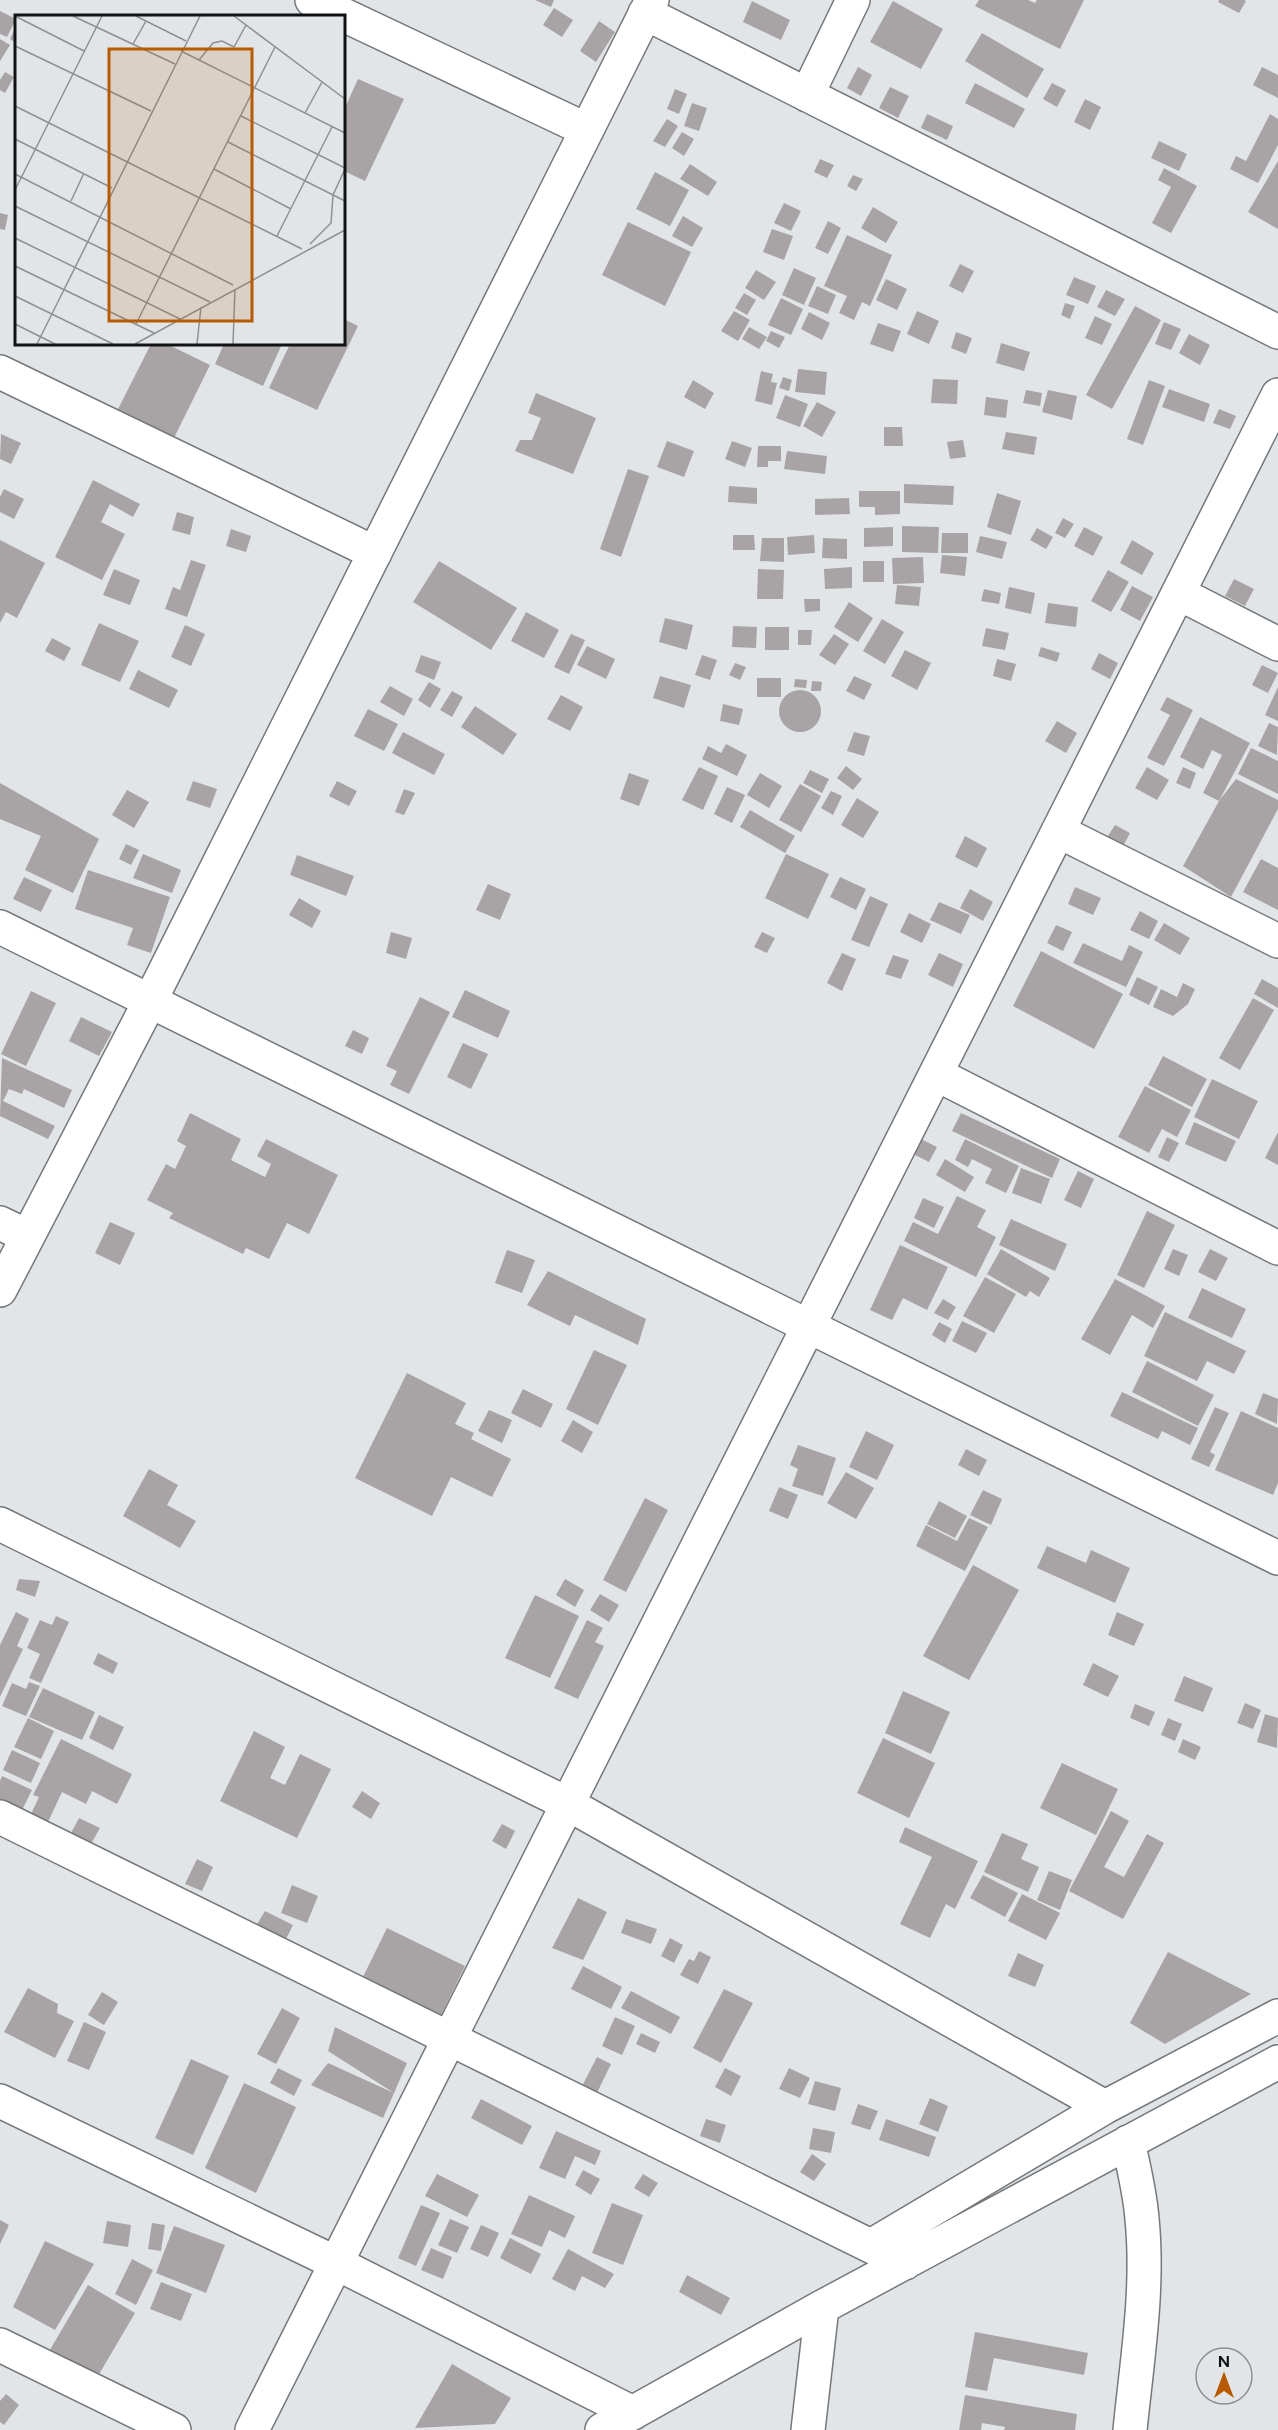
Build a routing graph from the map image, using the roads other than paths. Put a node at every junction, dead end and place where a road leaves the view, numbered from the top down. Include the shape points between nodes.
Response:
1 (312, 0) edge
2 (853, 0) edge
3 (649, 7) edge
4 (344, 15) edge
5 (345, 16) edge
6 (807, 95) junction
7 (586, 129) junction
8 (1278, 332) edge
9 (0, 372) edge
10 (1278, 395) edge
11 (375, 553) junction
12 (1178, 593) junction
13 (1278, 644) edge
14 (1058, 831) junction
15 (0, 927) edge
16 (1278, 941) edge
17 (150, 1001) junction
18 (936, 1074) junction
19 (14, 1229) edge
20 (1278, 1248) edge
21 (0, 1290) edge
22 (808, 1326) junction
23 (0, 1524) edge
24 (1278, 1558) edge
25 (568, 1804) junction
26 (0, 1817) edge
27 (1278, 2016) edge
28 (449, 2039) junction
29 (1195, 2059) junction
30 (1278, 2062) edge
31 (1224, 2091) junction
32 (0, 2101) edge
33 (1105, 2107) junction
34 (1128, 2142) junction
35 (871, 2246) junction
36 (336, 2263) junction
37 (905, 2263) junction
38 (822, 2307) junction
39 (0, 2345) edge
40 (633, 2413) junction
41 (174, 2430) edge
42 (252, 2430) edge
43 (602, 2430) edge
44 (808, 2430) edge
45 (1130, 2430) edge

1 - 4 street
2 - 6 street
3 - 6 street
3 - 7 street
5 - 7 street
6 - 8 street
7 - 11 street
9 - 11 street
10 - 12 street
11 - 17 street
12 - 13 street
12 - 14 street
14 - 16 street
14 - 18 street
15 - 17 street
17 - 19 street
17 - 22 street
18 - 20 street
18 - 22 street
19 - 21 street
22 - 24 street
22 - 25 street
23 - 25 street
25 - 28 street
25 - 33 street
26 - 28 street
27 - 29 street
28 - 35 street
28 - 36 street
29 - 31 street
29 - 33 street
30 - 31 street
31 - 34 street
32 - 36 street
33 - 35 street
34 - 37 street
34 - 45 street via 1142,2218 1144,2258
35 - 37 street
36 - 40 street
36 - 42 street
37 - 38 street
38 - 40 street
38 - 44 street
39 - 41 street
40 - 43 street

